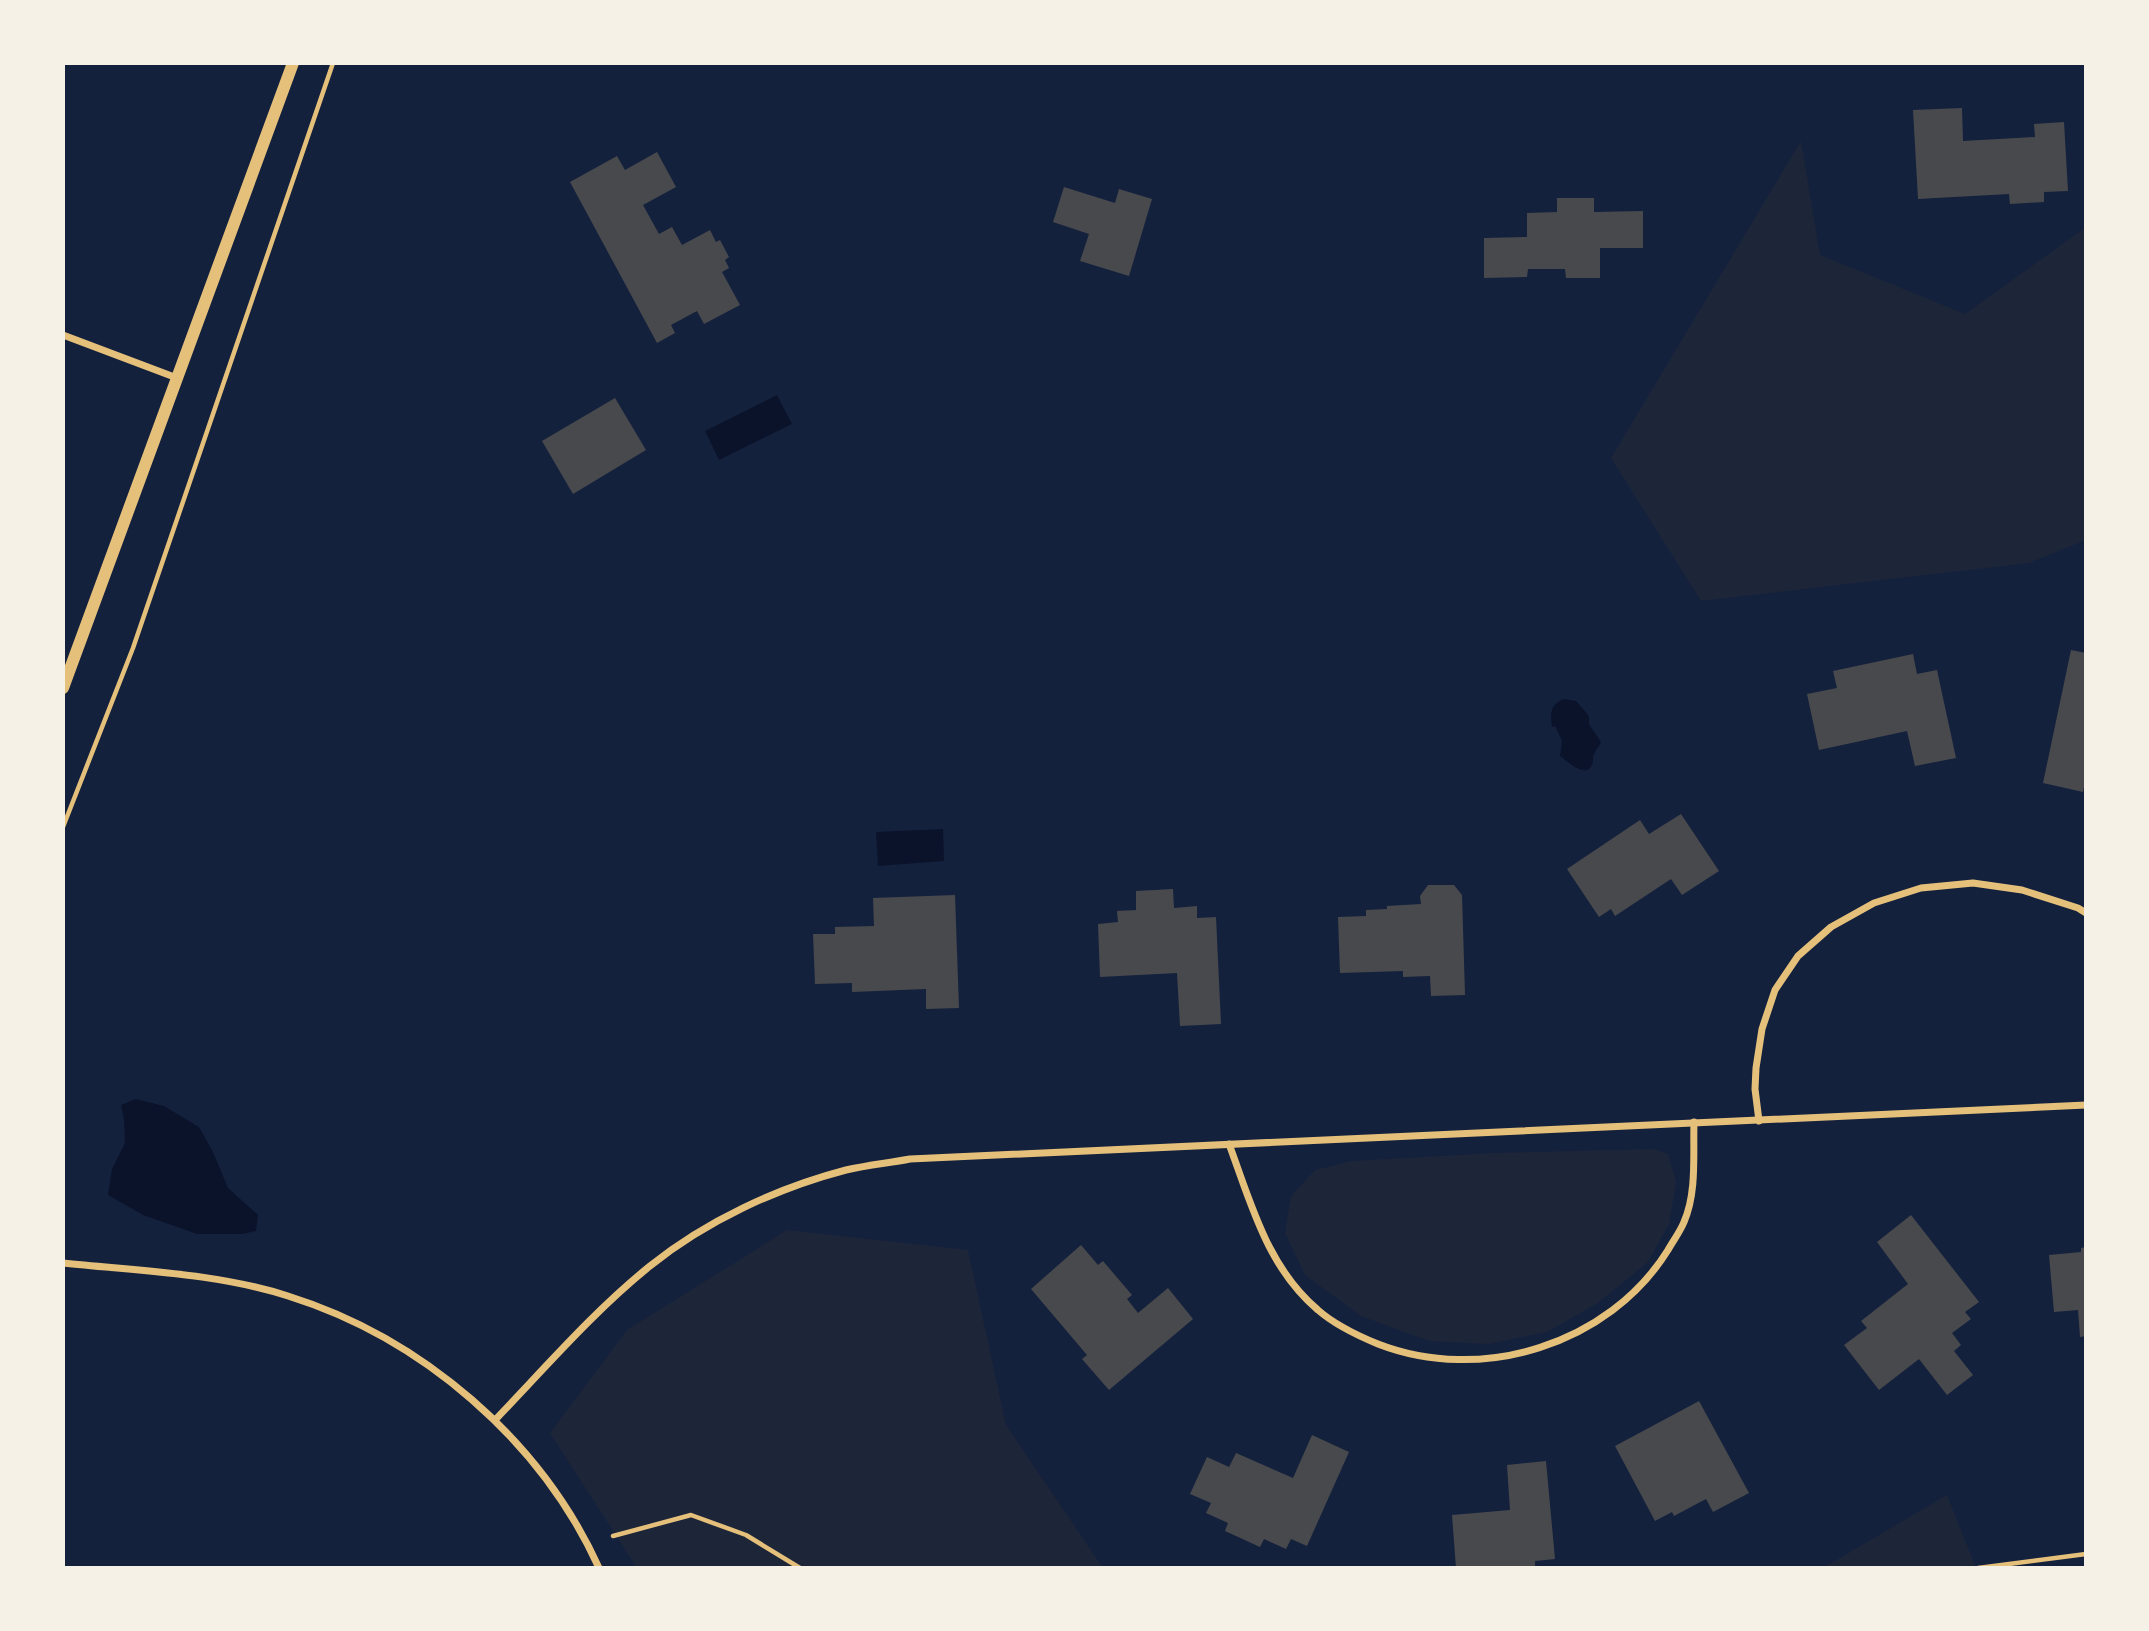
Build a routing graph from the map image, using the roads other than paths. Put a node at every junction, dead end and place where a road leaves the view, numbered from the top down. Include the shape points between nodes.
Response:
1 (293, 63) edge
2 (63, 335) edge
3 (177, 378) junction
4 (63, 688) edge
5 (2086, 913) edge
6 (2086, 1105) edge
7 (1759, 1121) junction
8 (1694, 1122) junction
9 (1229, 1143) junction
10 (63, 1263) edge
11 (495, 1420) junction
12 (598, 1568) edge

1 - 3 street
2 - 3 street
3 - 4 street
5 - 7 street via 2022,890 1973,883 1921,888 1874,903 1831,927 1798,956 1775,990 1756,1068
6 - 7 street
7 - 8 street
8 - 9 street
8 - 9 street via 1692,1194 1684,1223 1659,1263 1631,1295 1590,1325 1548,1346 1498,1358 1447,1360 1397,1351 1352,1334 1318,1310 1287,1278 1267,1246
9 - 11 street via 909,1159 847,1170 778,1192 705,1228 652,1264
10 - 11 street via 218,1279 288,1296 347,1319 411,1354
11 - 12 street via 549,1483

